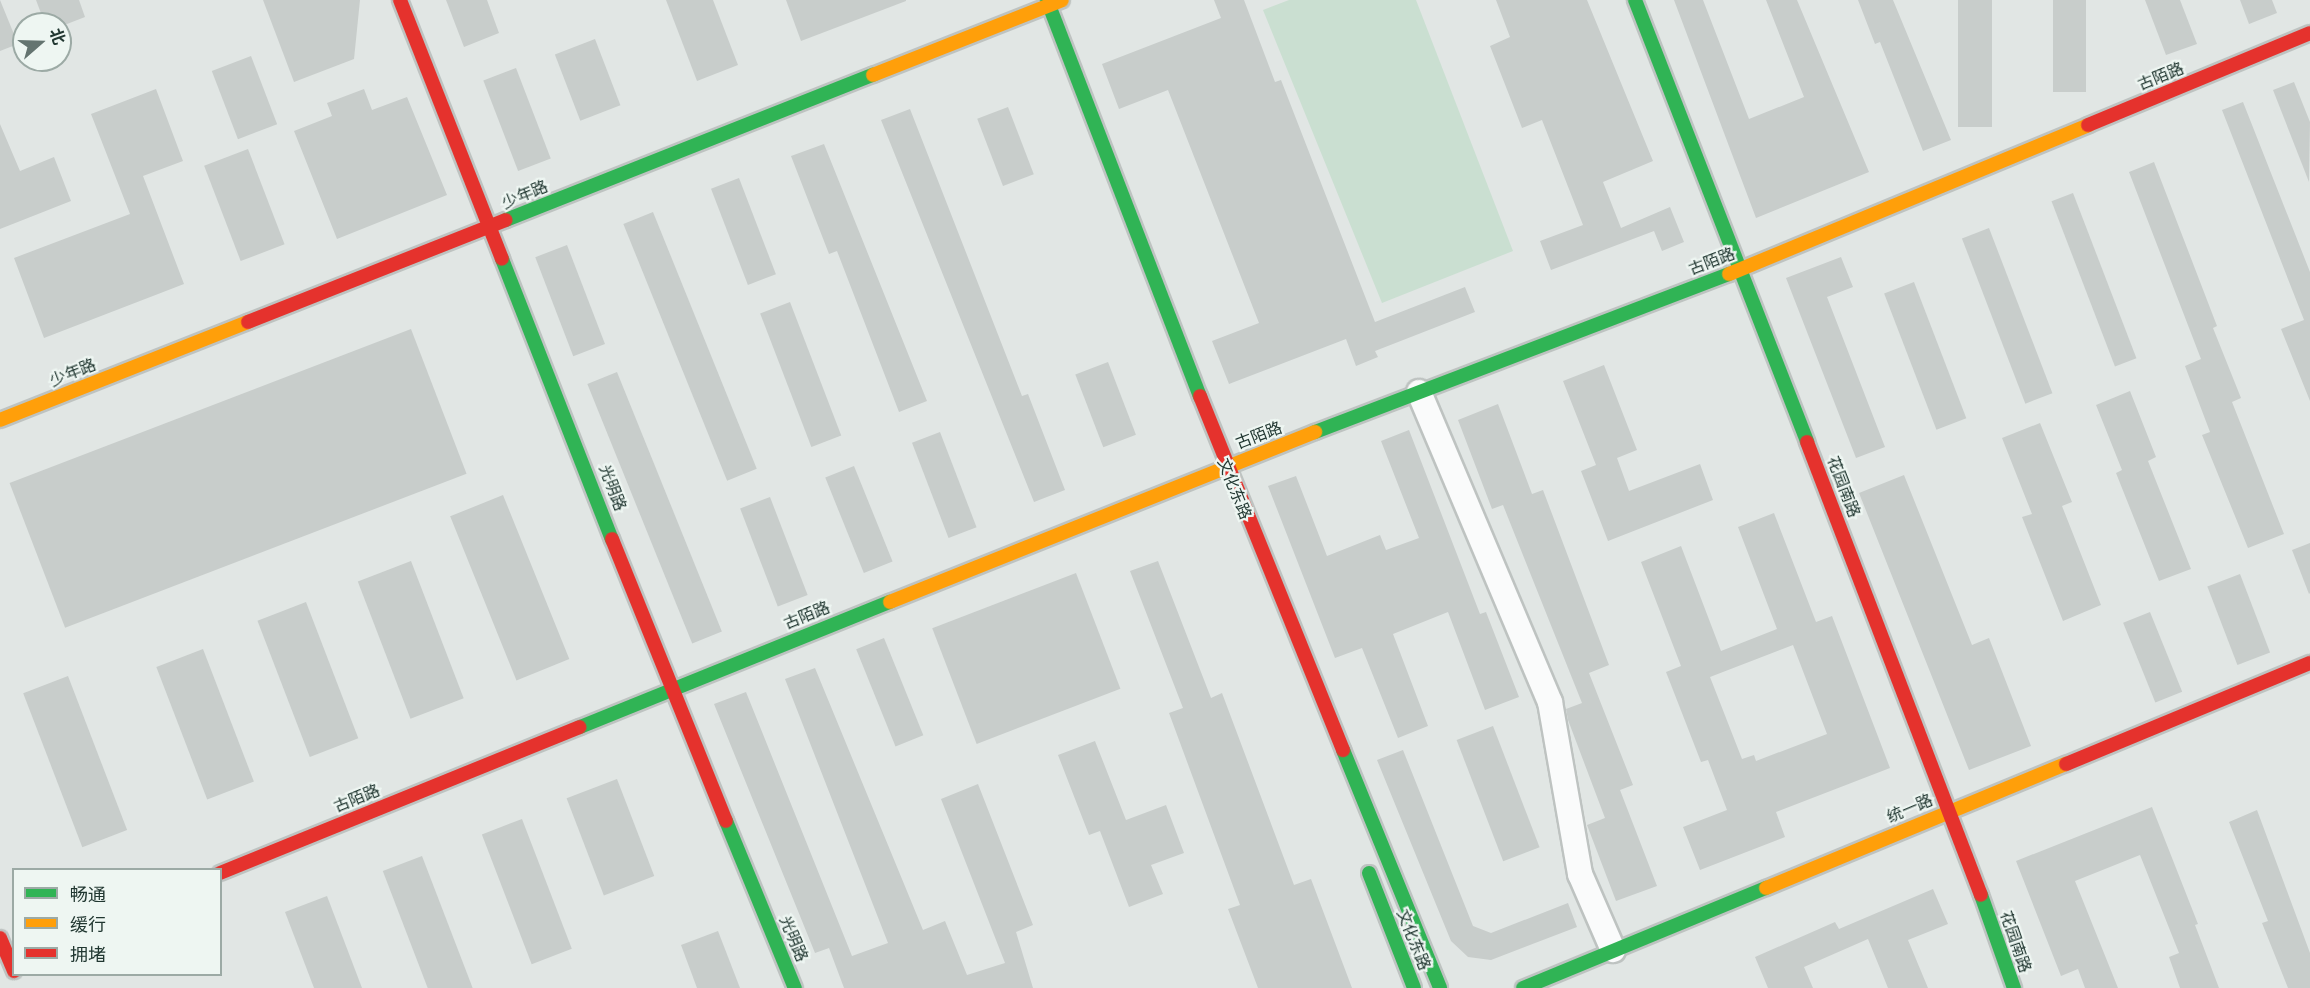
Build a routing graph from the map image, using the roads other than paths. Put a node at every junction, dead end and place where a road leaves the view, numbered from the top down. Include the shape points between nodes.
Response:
1 (400, 0) edge
2 (1635, 0) edge
3 (1053, 2) edge
4 (1031, 12) edge
5 (2310, 33) edge
6 (492, 226) junction
7 (1739, 270) junction
8 (1419, 392) junction
9 (0, 420) edge
10 (1227, 466) junction
11 (1208, 467) junction
12 (1216, 487) dead end
13 (2310, 663) edge
14 (671, 688) junction
15 (1951, 810) junction
16 (1972, 822) dead end
17 (1958, 829) junction
18 (1938, 837) dead end
19 (1361, 854) dead end
20 (222, 872) edge
21 (0, 938) edge
22 (1613, 950) junction
23 (12, 965) edge
24 (795, 988) edge
25 (1414, 988) edge
26 (1440, 988) edge
27 (1523, 988) edge
28 (2014, 988) edge

1 - 6 street, 光明路
2 - 7 street, 花园南路
3 - 4 street, 少年路
3 - 10 street
4 - 6 street, 少年路
5 - 7 street, 古陌路
6 - 9 street, 少年路
6 - 14 street, 光明路
7 - 8 street, 古陌路
7 - 15 street, 花园南路
8 - 10 street, 古陌路
8 - 22 street via 1550,702 1580,874
10 - 11 street, 古陌路
10 - 26 street
11 - 12 street, 文化东路
11 - 14 street, 古陌路
13 - 15 street, 统一路
14 - 20 street, 古陌路
14 - 24 street, 光明路
15 - 17 street, 花园南路
15 - 22 street, 统一路
16 - 17 street
17 - 18 street
17 - 28 street, 花园南路
19 - 25 street, 文化东路
21 - 23 street
22 - 27 street, 统一路

